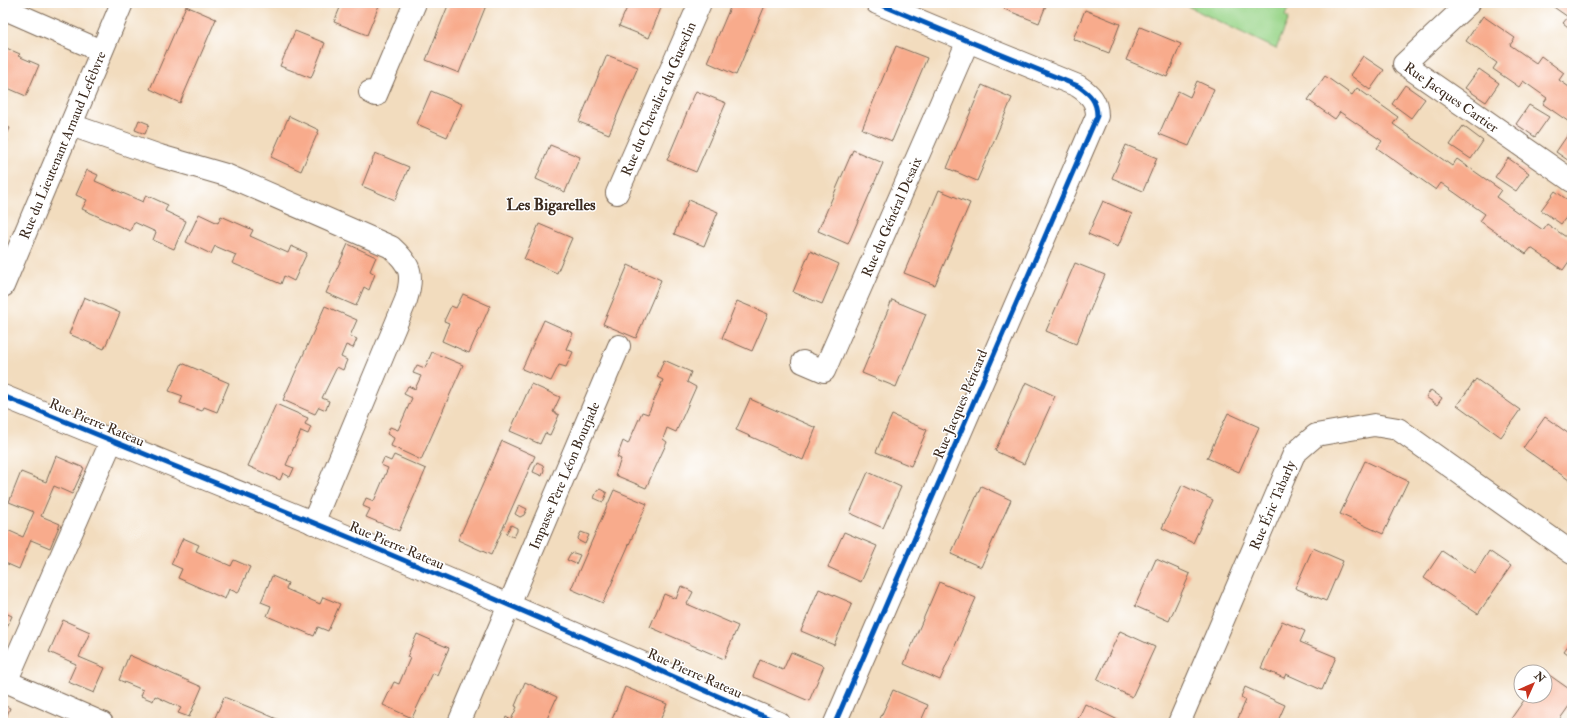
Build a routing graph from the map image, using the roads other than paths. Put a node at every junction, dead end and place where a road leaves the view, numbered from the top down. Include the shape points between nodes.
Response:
1 (122, 3) edge
2 (415, 3) edge
3 (700, 3) edge
4 (877, 3) edge
5 (1469, 3) edge
6 (3, 8) edge
7 (968, 42) junction
8 (101, 51) junction
9 (370, 92) dead end
10 (71, 125) junction
11 (1572, 181) edge
12 (617, 193) dead end
13 (3, 286) edge
14 (619, 346) dead end
15 (803, 362) dead end
16 (3, 396) edge
17 (111, 442) junction
18 (313, 522) junction
19 (1572, 553) edge
20 (510, 606) junction
21 (5, 681) edge
22 (102, 723) edge
23 (459, 723) edge
24 (779, 723) edge
25 (835, 723) edge
26 (1179, 723) edge

1 - 8 street, Rue du Lieutenant Arnaud Lefebvre
2 - 9 street via 376,95
3 - 12 street, Rue du Chevalier du Guesclin
4 - 7 street
5 - 11 street, Rue Jacques Cartier via 1404,64
6 - 8 street
7 - 15 street, Rue du Général Desaix via 824,371
7 - 25 street, Rue Jacques Péricard via 1078,86 1090,94 1097,108 1095,122
8 - 10 street, Rue du Lieutenant Arnaud Lefebvre
10 - 13 street, Rue du Lieutenant Arnaud Lefebvre
10 - 18 street via 160,156 226,175 391,247 406,263 412,280 406,300
14 - 20 street, Impasse Père Léon Bourjade
16 - 17 street, Rue Pierre Rateau
17 - 18 street, Rue Pierre Rateau
17 - 21 street
18 - 20 street, Rue Pierre Rateau
19 - 26 street, Rue Éric Tabarly via 1398,429 1374,425 1316,435 1294,454
20 - 23 street, Impasse Père Léon Bourjade
20 - 24 street, Rue Pierre Rateau
21 - 22 street

